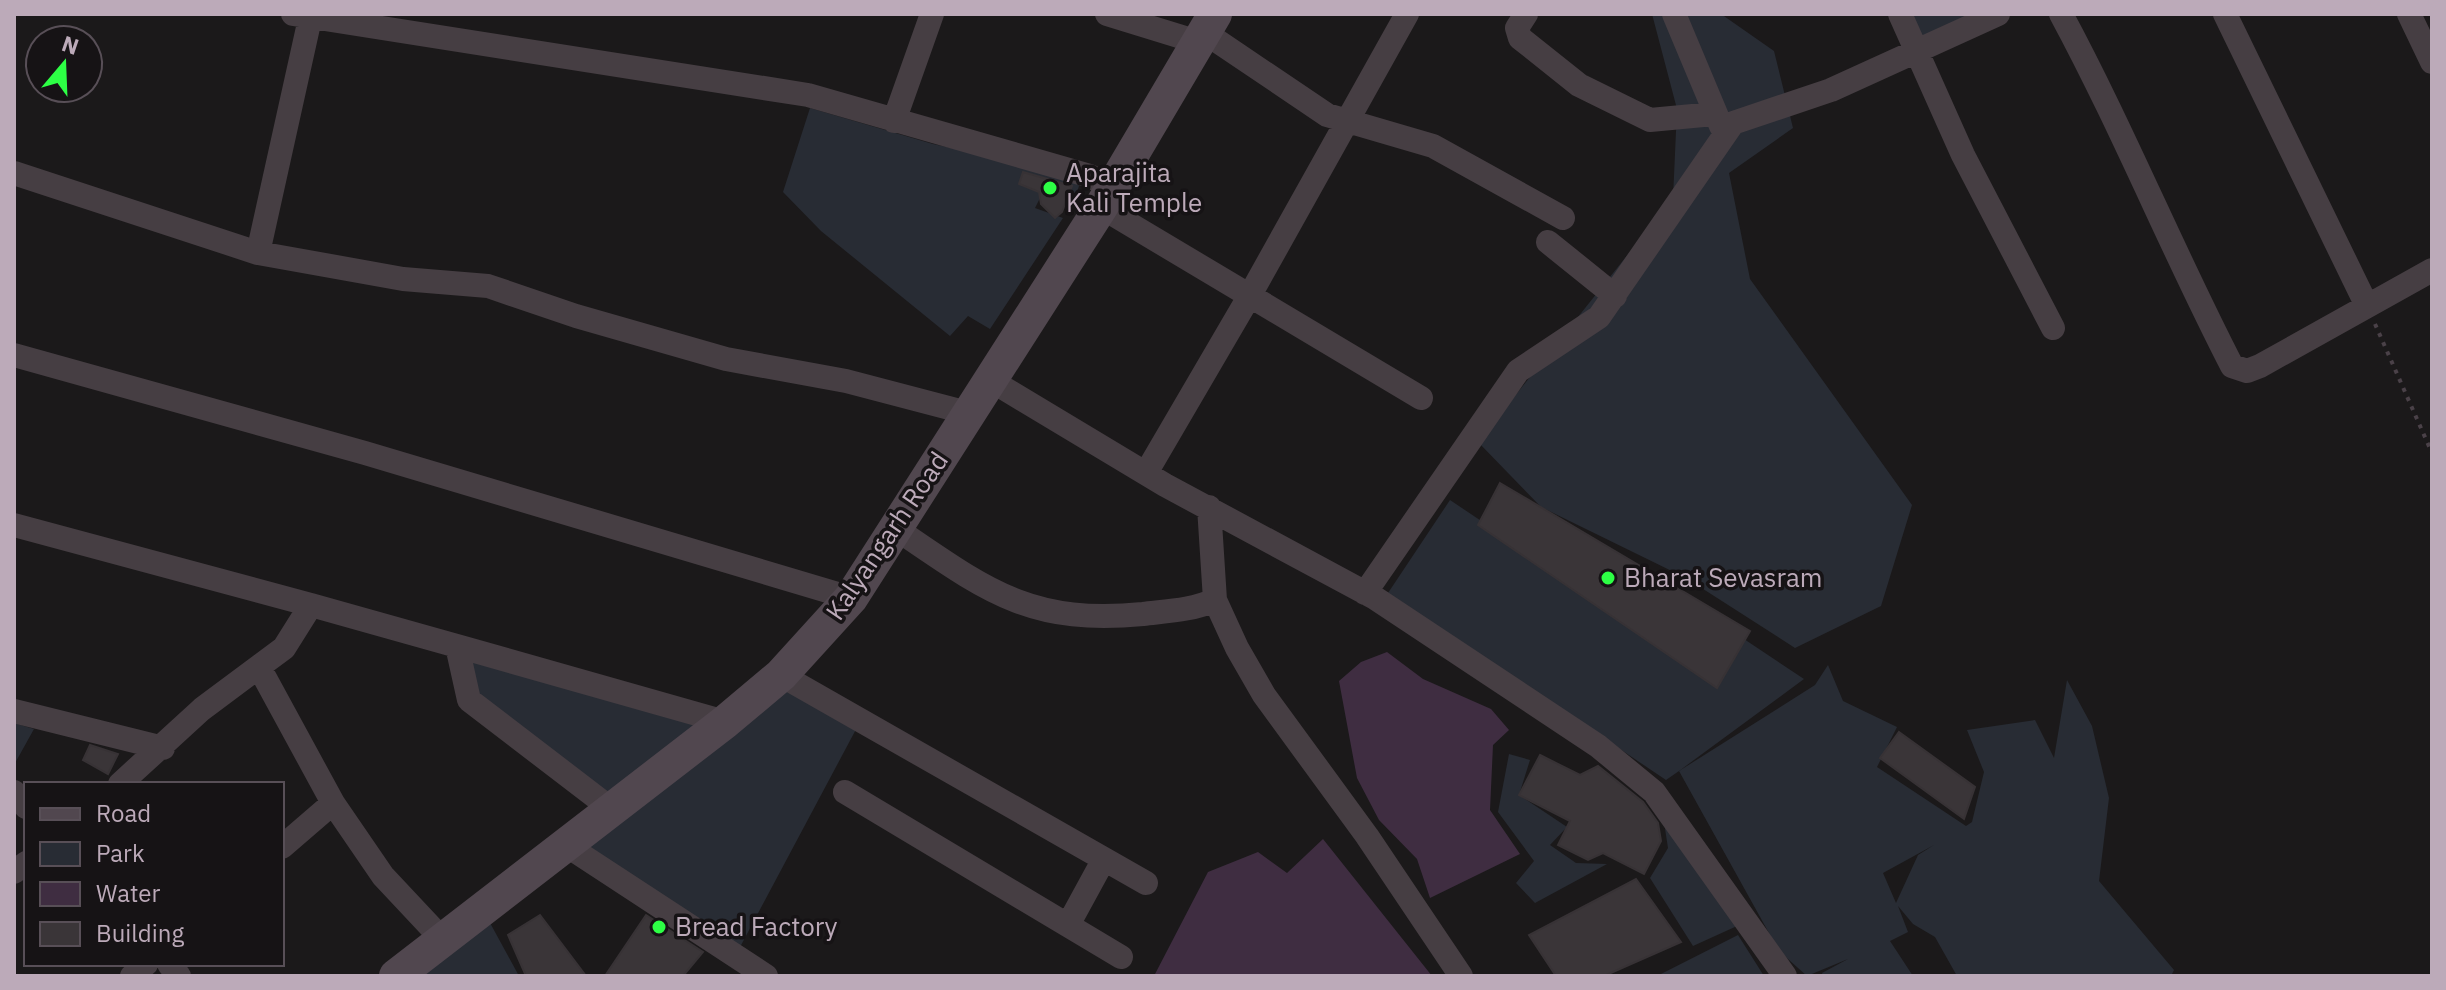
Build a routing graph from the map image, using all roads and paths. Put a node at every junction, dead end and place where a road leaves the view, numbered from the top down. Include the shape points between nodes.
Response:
1 (932, 14) edge
2 (1107, 14) edge
3 (1407, 14) edge
4 (1526, 14) edge
5 (1674, 14) edge
6 (1900, 14) edge
7 (1998, 14) edge
8 (2061, 14) edge
9 (2225, 14) edge
10 (2409, 14) edge
11 (304, 16) edge
12 (1205, 29) edge
13 (1916, 53) junction
14 (2432, 62) edge
15 (894, 121) junction
16 (1347, 122) junction
17 (1720, 123) junction
18 (14, 173) edge
19 (1107, 197) junction
20 (1563, 218) dead end
21 (1548, 242) dead end
22 (258, 253) junction
23 (2432, 270) edge
24 (1250, 295) junction
25 (1615, 296) junction
26 (2367, 306) junction
27 (2053, 328) dead end
28 (14, 355) edge
29 (992, 381) junction
30 (1421, 398) dead end
31 (968, 413) junction
32 (2432, 453) edge
33 (1146, 473) junction
34 (1209, 507) junction
35 (14, 525) edge
36 (895, 528) junction
37 (1365, 593) junction
38 (851, 598) junction
39 (1215, 600) junction
40 (311, 605) junction
41 (457, 646) junction
42 (259, 667) junction
43 (781, 675) junction
44 (14, 711) edge
45 (725, 722) junction
46 (163, 748) junction
47 (122, 782) edge
48 (845, 792) dead end
49 (333, 803) junction
50 (610, 808) junction
51 (284, 845) edge
52 (566, 845) junction
53 (1104, 859) junction
54 (1146, 883) dead end
55 (1068, 925) junction
56 (443, 940) junction
57 (1121, 957) dead end
58 (757, 974) edge
59 (396, 976) edge
60 (1461, 976) edge
61 (1785, 976) edge

1 - 15 street
2 - 12 street
3 - 16 street
4 - 17 street via 1517,28 1520,38 1579,85 1650,120
5 - 17 street
6 - 13 street
7 - 13 street
8 - 26 street via 2232,366 2247,371 2260,366
9 - 26 street
10 - 14 street
11 - 15 street via 764,86
11 - 22 street
12 - 16 street via 1327,115
12 - 19 main road, Kalyangarh Road
13 - 17 street via 1831,90
13 - 27 street
15 - 19 street via 1090,176
16 - 20 street via 1433,146
16 - 24 street
17 - 25 street
18 - 22 street
19 - 24 street
19 - 29 main road, Kalyangarh Road
21 - 25 street
22 - 31 street via 403,279 488,286 726,359 846,381
23 - 26 street
24 - 30 street
24 - 33 street
25 - 37 street via 1599,317 1518,371
26 - 32 path
28 - 38 street
29 - 31 main road, Kalyangarh Road
29 - 33 street
31 - 36 main road, Kalyangarh Road
33 - 34 street
34 - 37 street
34 - 39 street
35 - 40 street
36 - 38 main road, Kalyangarh Road
36 - 39 street via 1010,600 1054,614 1096,618 1173,611
37 - 61 street via 1598,746 1654,792
38 - 43 main road, Kalyangarh Road
39 - 60 street via 1264,695
40 - 41 street
40 - 42 street via 284,648
41 - 45 street
41 - 50 street via 469,700
42 - 46 street via 202,709
42 - 49 street
43 - 45 main road, Kalyangarh Road
43 - 53 street
44 - 46 street
45 - 50 main road, Kalyangarh Road
46 - 47 street
48 - 55 street
49 - 51 street
49 - 56 street via 383,876
50 - 52 main road, Kalyangarh Road
52 - 56 main road, Kalyangarh Road
52 - 58 street
53 - 54 street
53 - 55 street
55 - 57 street
56 - 59 main road, Kalyangarh Road

